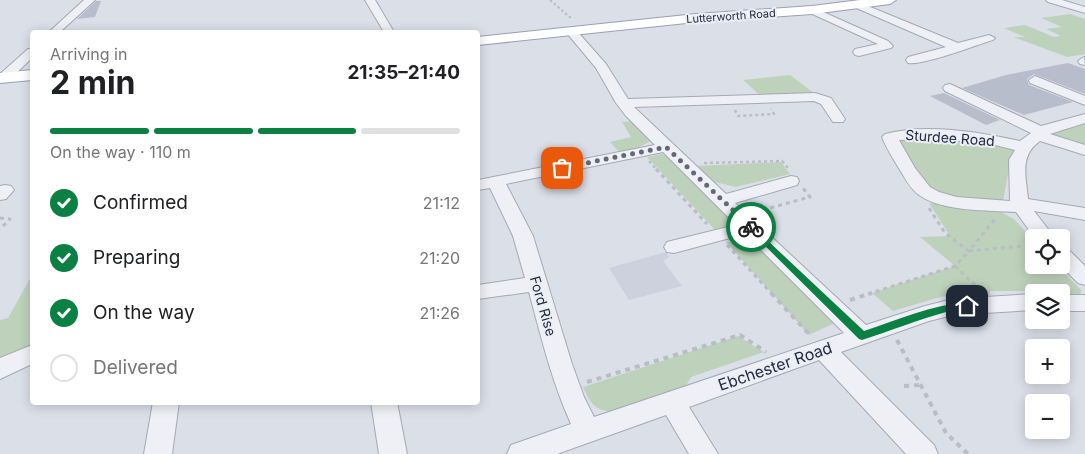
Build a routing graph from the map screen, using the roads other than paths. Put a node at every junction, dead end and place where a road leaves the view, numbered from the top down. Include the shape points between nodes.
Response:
1 (90, 0) edge
2 (370, 0) edge
3 (890, 0) edge
4 (1051, 0) edge
5 (858, 5) junction
6 (812, 10) junction
7 (1085, 10) edge
8 (56, 30) edge
9 (388, 30) edge
10 (579, 31) junction
11 (989, 38) dead end
12 (480, 41) edge
13 (956, 46) junction
14 (859, 52) dead end
15 (30, 54) edge
16 (912, 55) dead end
17 (926, 56) joint
18 (30, 75) edge
19 (2, 78) edge
20 (1035, 80) dead end
21 (950, 88) dead end
22 (1085, 101) edge
23 (622, 103) junction
24 (1085, 118) edge
25 (838, 119) dead end
26 (1040, 134) junction
27 (666, 147) junction
28 (1024, 147) junction
29 (1085, 150) edge
30 (791, 181) dead end
31 (487, 184) edge
32 (722, 201) junction
33 (1015, 205) junction
34 (1085, 214) edge
35 (750, 227) junction
36 (1038, 229) edge
37 (674, 247) dead end
38 (1070, 263) edge
39 (1085, 278) edge
40 (536, 284) junction
41 (480, 292) edge
42 (1025, 302) edge
43 (1070, 303) edge
44 (1085, 303) edge
45 (862, 336) junction
46 (823, 349) junction
47 (30, 355) edge
48 (0, 369) edge
49 (672, 402) junction
50 (166, 405) edge
51 (385, 405) edge
52 (588, 431) junction
53 (158, 454) edge
54 (393, 454) edge
55 (521, 454) edge
56 (704, 454) edge
57 (924, 454) edge

1 - 8 street
2 - 9 street
3 - 5 main road, Lutterworth Road
4 - 7 street
5 - 6 main road, Lutterworth Road
5 - 13 street
6 - 10 main road, Lutterworth Road
6 - 14 street via 887,46
10 - 12 main road, Lutterworth Road
10 - 23 street
11 - 13 street
13 - 17 street
15 - 19 street
16 - 17 street
18 - 19 main road
20 - 22 street
21 - 26 street, Sturdee Road
23 - 25 street via 815,97 826,101
23 - 27 street
24 - 26 street
26 - 28 street
26 - 29 street, Sturdee Road
27 - 31 street
27 - 32 street
28 - 33 street via 1017,160
28 - 33 street, Sturdee Road via 990,139 896,134 890,137 923,190 932,196
30 - 32 street
31 - 40 street, Ford Rise via 523,236
32 - 35 street
33 - 34 street
33 - 36 street
35 - 37 street
35 - 45 street
38 - 39 street
40 - 41 street
40 - 52 street, Ford Rise via 568,388
42 - 45 street, Ebchester Road via 953,307
43 - 44 street
45 - 46 street, Ebchester Road
46 - 49 street, Ebchester Road
46 - 57 street
47 - 48 street
49 - 52 street, Ebchester Road
49 - 56 street
50 - 53 street
51 - 54 street
52 - 55 street, Ebchester Road

